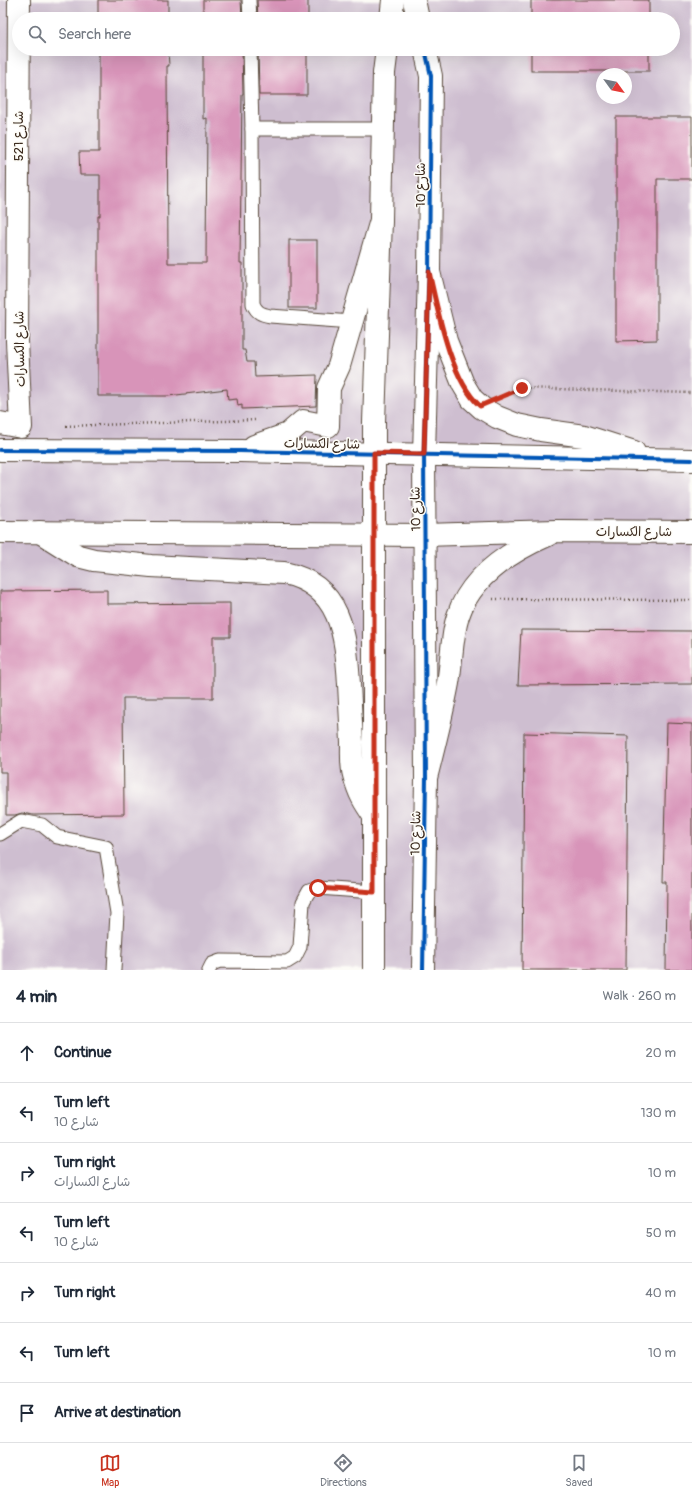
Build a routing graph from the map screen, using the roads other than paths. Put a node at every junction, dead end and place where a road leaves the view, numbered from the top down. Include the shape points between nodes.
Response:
1 (19, 0) edge
2 (249, 0) edge
3 (393, 0) edge
4 (414, 0) edge
5 (19, 12) edge
6 (250, 12) edge
7 (392, 12) edge
8 (417, 12) edge
9 (17, 56) edge
10 (250, 56) edge
11 (386, 56) edge
12 (427, 56) edge
13 (252, 129) junction
14 (382, 129) junction
15 (381, 220) junction
16 (9, 272) edge
17 (429, 272) junction
18 (352, 322) junction
19 (0, 423) edge
20 (0, 450) edge
21 (240, 451) junction
22 (374, 453) junction
23 (424, 454) junction
24 (656, 459) junction
25 (692, 460) edge
26 (556, 531) junction
27 (0, 532) edge
28 (40, 532) junction
29 (692, 532) edge
30 (374, 535) junction
31 (425, 535) junction
32 (426, 778) junction
33 (374, 816) junction
34 (0, 834) edge
35 (374, 892) junction
36 (114, 970) edge
37 (209, 970) edge
38 (374, 970) edge
39 (424, 970) edge

1 - 5 street, شارع 521
2 - 6 lane
3 - 7 street
4 - 8 street
9 - 16 street, شارع 521
10 - 13 lane
11 - 14 street
12 - 17 street, شارع 10 via 431,76
13 - 14 lane
13 - 18 lane via 253,304 256,311 270,316
14 - 15 street
15 - 18 street
15 - 22 street
16 - 19 street, شارع الكسارات via 17,341 21,428
17 - 23 street, شارع 10
17 - 24 street via 446,341 463,384 472,399 480,406 497,417 517,425 584,436
18 - 21 street via 339,366 329,388 328,426 303,421 288,434
20 - 21 street, شارع الكسارات
21 - 22 street, شارع الكسارات
22 - 23 street, شارع الكسارات
22 - 30 street
23 - 24 street, شارع الكسارات
23 - 31 street, شارع 10
24 - 25 street, شارع الكسارات
26 - 29 street, شارع الكسارات
26 - 31 street, شارع الكسارات
26 - 32 street via 527,544 484,574 458,616 442,714
27 - 28 street, شارع الكسارات
28 - 30 street, شارع الكسارات
28 - 33 street via 78,556 94,560 151,566 284,573 305,580 318,590 334,608 342,629 347,651 353,774 362,800
30 - 31 street, شارع الكسارات
30 - 33 street
31 - 32 street, شارع 10
32 - 39 street, شارع 10
33 - 35 street
34 - 36 lane via 21,821 42,825 57,837 106,847 117,913
35 - 37 lane via 318,888 309,891 303,902 300,947 295,957 287,962 220,961 212,964
35 - 38 street

